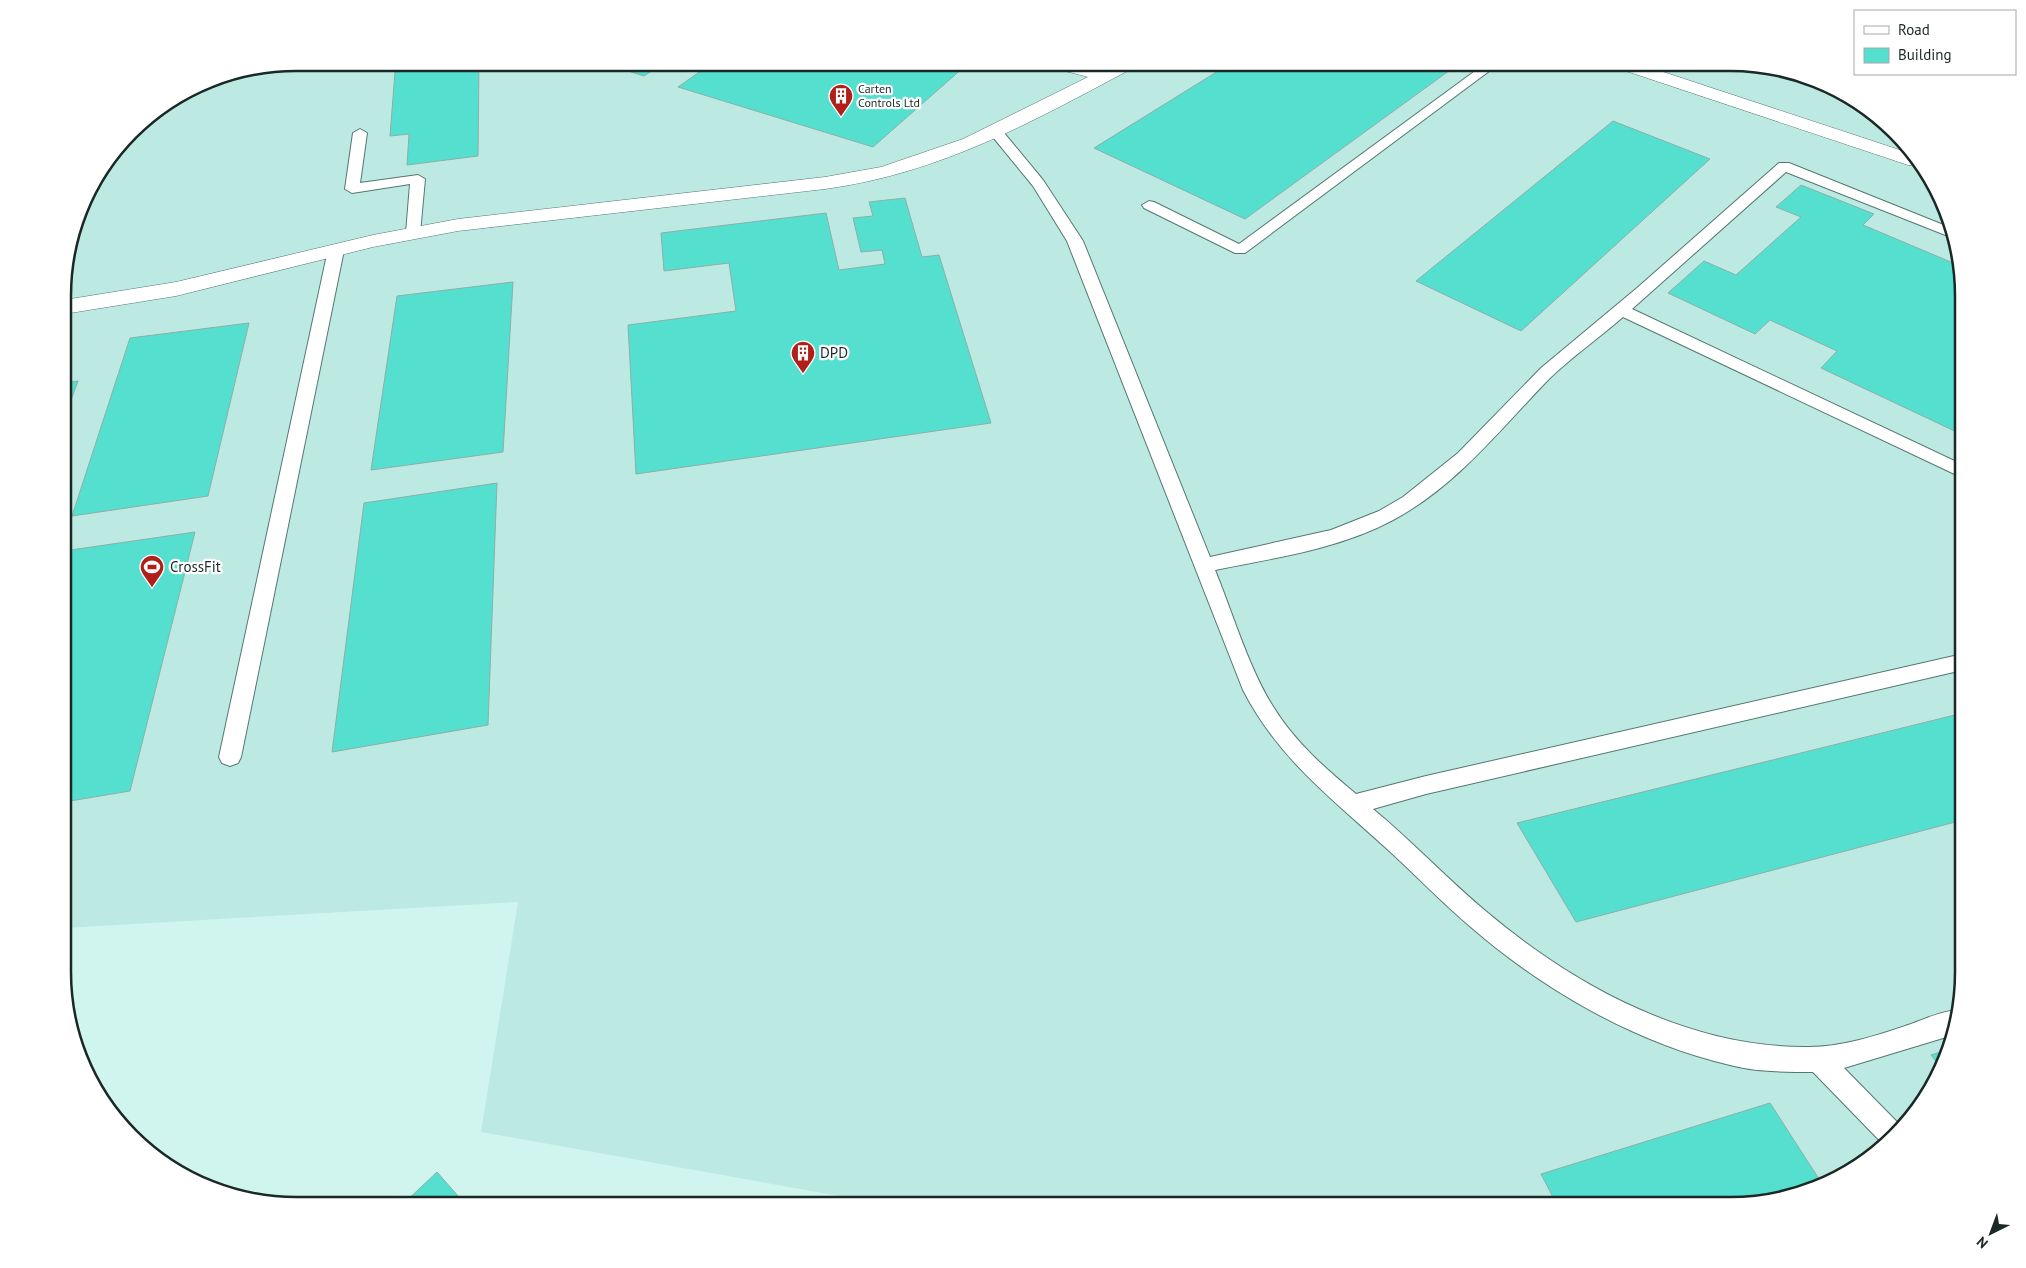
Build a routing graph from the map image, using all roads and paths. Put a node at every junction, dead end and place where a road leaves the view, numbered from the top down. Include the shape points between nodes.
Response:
1 (1087, 71) edge
2 (1113, 71) edge
3 (1482, 71) edge
4 (1647, 71) edge
5 (1104, 76) junction
6 (995, 131) junction
7 (360, 133) dead end
8 (1908, 159) edge
9 (1149, 205) dead end
10 (1945, 231) edge
11 (413, 232) junction
12 (336, 250) junction
13 (71, 306) edge
14 (1622, 310) junction
15 (1955, 468) edge
16 (1204, 565) junction
17 (1954, 664) dead end
18 (230, 757) dead end
19 (1352, 805) junction
20 (1948, 1024) edge
21 (1818, 1060) junction
22 (1888, 1131) edge

1 - 5 street
2 - 5 street
3 - 9 lane via 1240,250
4 - 8 street
5 - 6 street
6 - 11 street via 914,165 856,178
6 - 16 lane via 1046,192 1075,241
7 - 11 lane via 352,189 418,179
10 - 14 lane via 1784,166
11 - 12 street
12 - 13 street via 176,289
12 - 18 lane
14 - 15 lane
14 - 16 lane via 1549,371 1462,459 1410,502 1379,519 1337,534 1288,548
16 - 19 lane via 1264,712 1300,759
17 - 19 lane
19 - 21 lane via 1492,931 1585,994 1674,1036 1727,1052 1781,1060
20 - 21 lane via 1850,1054
21 - 22 lane

